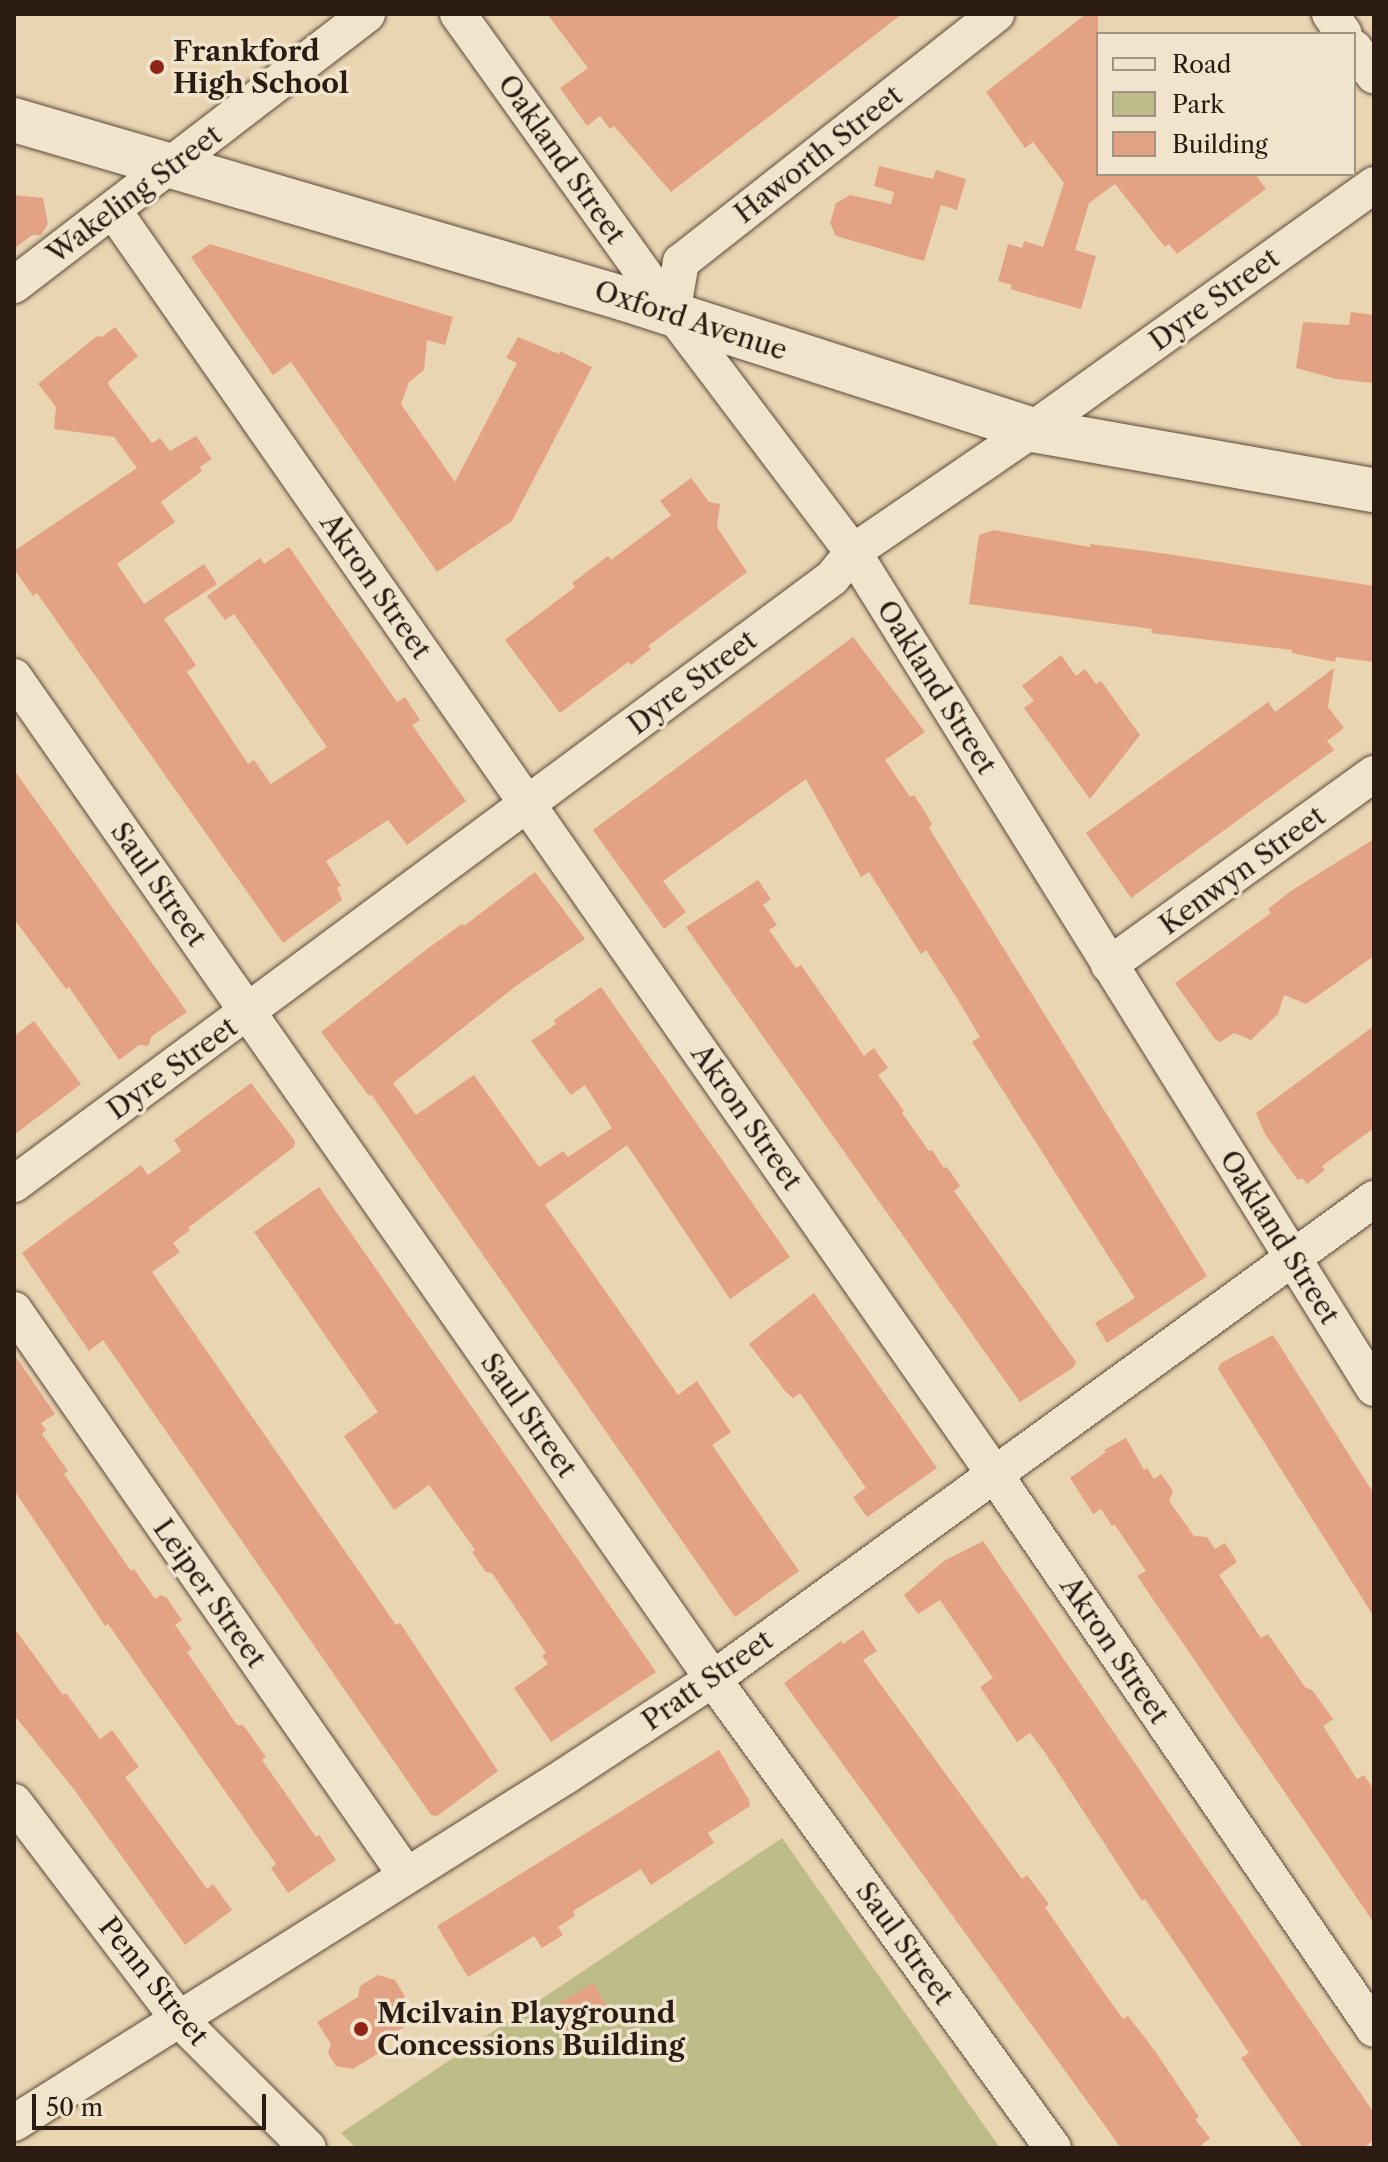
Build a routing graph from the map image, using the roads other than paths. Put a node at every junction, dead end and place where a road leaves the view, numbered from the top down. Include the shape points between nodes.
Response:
1 (367, 14) edge
2 (458, 14) edge
3 (996, 14) edge
4 (1330, 14) edge
5 (1343, 32) edge
6 (1356, 51) edge
7 (1374, 76) edge
8 (14, 120) edge
9 (175, 164) junction
10 (1374, 185) edge
11 (113, 210) junction
12 (14, 285) edge
13 (672, 313) junction
14 (1032, 430) junction
15 (1374, 490) edge
16 (853, 552) junction
17 (14, 677) edge
18 (1374, 774) edge
19 (528, 803) junction
20 (1109, 965) junction
21 (248, 1012) junction
22 (14, 1184) edge
23 (1374, 1199) edge
24 (1292, 1257) junction
25 (14, 1310) edge
26 (1374, 1388) edge
27 (995, 1475) junction
28 (713, 1679) junction
29 (14, 1802) edge
30 (406, 1875) junction
31 (179, 2019) junction
32 (1374, 2029) edge
33 (14, 2123) edge
34 (308, 2148) edge
35 (1053, 2148) edge

1 - 9 street, Wakeling Street
2 - 13 street, Oakland Street
3 - 13 street, Haworth Street via 681,262
4 - 5 street
6 - 7 street
8 - 9 street, Oxford Avenue
9 - 11 street, Wakeling Street
9 - 13 street, Oxford Avenue
10 - 14 street, Dyre Street
11 - 12 street, Wakeling Street
11 - 19 street, Akron Street
13 - 14 street, Oxford Avenue
13 - 16 street, Oakland Street
14 - 15 street, Oxford Avenue
14 - 16 street, Dyre Street
16 - 19 street, Dyre Street via 832,578
16 - 20 street, Oakland Street
17 - 21 street, Saul Street
18 - 20 street, Kenwyn Street
19 - 21 street, Dyre Street
19 - 27 street, Akron Street
20 - 24 street, Oakland Street
21 - 22 street, Dyre Street
21 - 28 street, Saul Street
23 - 24 street, Pratt Street
24 - 26 street, Oakland Street
24 - 27 street, Pratt Street
25 - 30 street, Leiper Street
27 - 28 street, Pratt Street
27 - 32 street, Akron Street
28 - 30 street, Pratt Street
28 - 35 street, Saul Street
29 - 31 street, Penn Street
30 - 31 street, Pratt Street
31 - 33 street, Pratt Street
31 - 34 street, Penn Street

